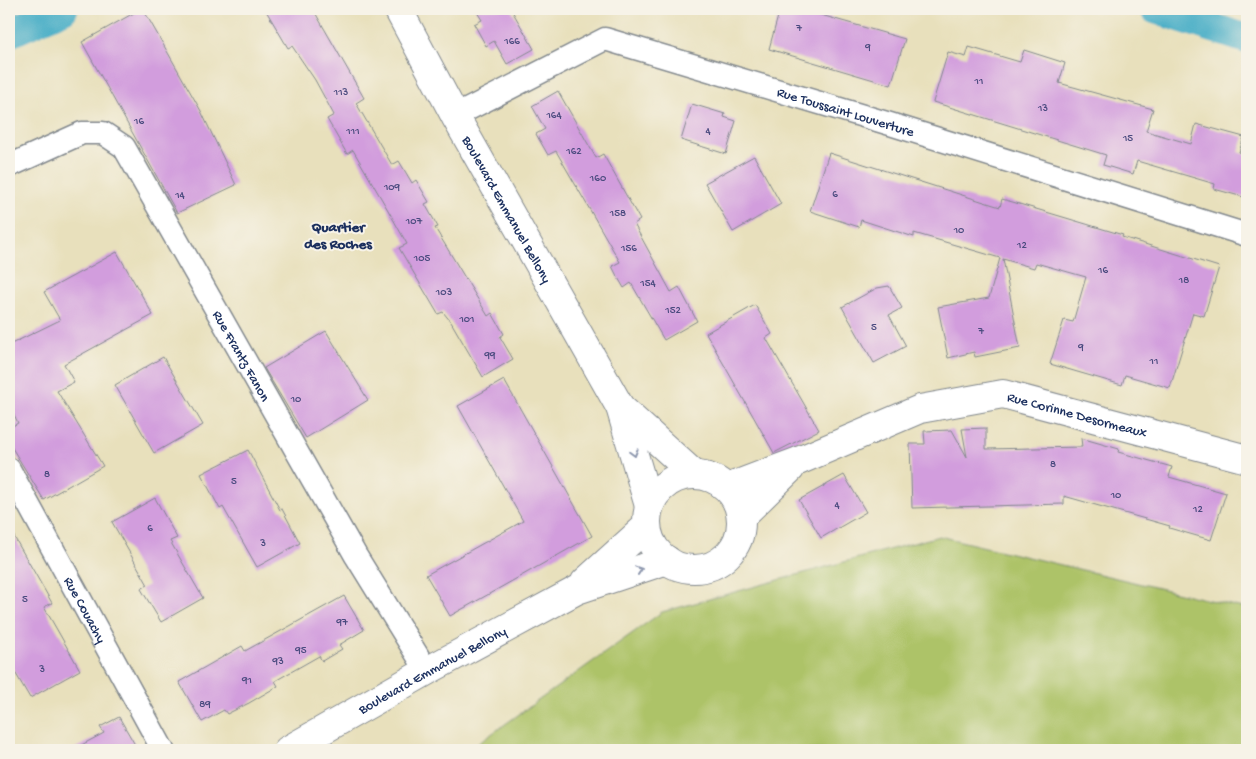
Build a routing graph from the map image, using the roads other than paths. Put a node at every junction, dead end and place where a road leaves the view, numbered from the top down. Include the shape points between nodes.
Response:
1 (398, 9) edge
2 (455, 116) junction
3 (9, 166) edge
4 (1247, 236) edge
5 (620, 406) junction
6 (1247, 460) edge
7 (796, 462) junction
8 (9, 469) edge
9 (695, 475) junction
10 (727, 488) junction
11 (648, 516) junction
12 (741, 517) junction
13 (667, 560) junction
14 (577, 590) junction
15 (427, 671) junction
16 (164, 750) edge
17 (288, 750) edge

1 - 2 street, Boulevard Emmanuel Bellony
2 - 4 street, Rue Toussaint Louverture via 606,39
2 - 5 street, Boulevard Emmanuel Bellony
3 - 15 street, Rue Frantz Fanon via 82,133 102,133 124,147 356,556
5 - 9 street, Boulevard Emmanuel Bellony
5 -> 11 street, Boulevard Emmanuel Bellony
6 - 7 street, Rue Corinne Desormeaux via 1003,394 920,409
7 - 10 street, Rue Corinne Desormeaux
7 - 12 street, Rue Corinne Desormeaux
8 - 16 street, Rue Couachy
9 - 10 street via 712,478
9 - 11 street via 677,478 660,489
10 - 12 street via 737,502
11 - 13 street via 653,546
11 - 14 street, Boulevard Emmanuel Bellony
12 - 13 street via 735,546 725,557 707,567 693,568
14 -> 13 street, Boulevard Emmanuel Bellony
14 - 15 street, Boulevard Emmanuel Bellony
15 - 17 street, Boulevard Emmanuel Bellony

